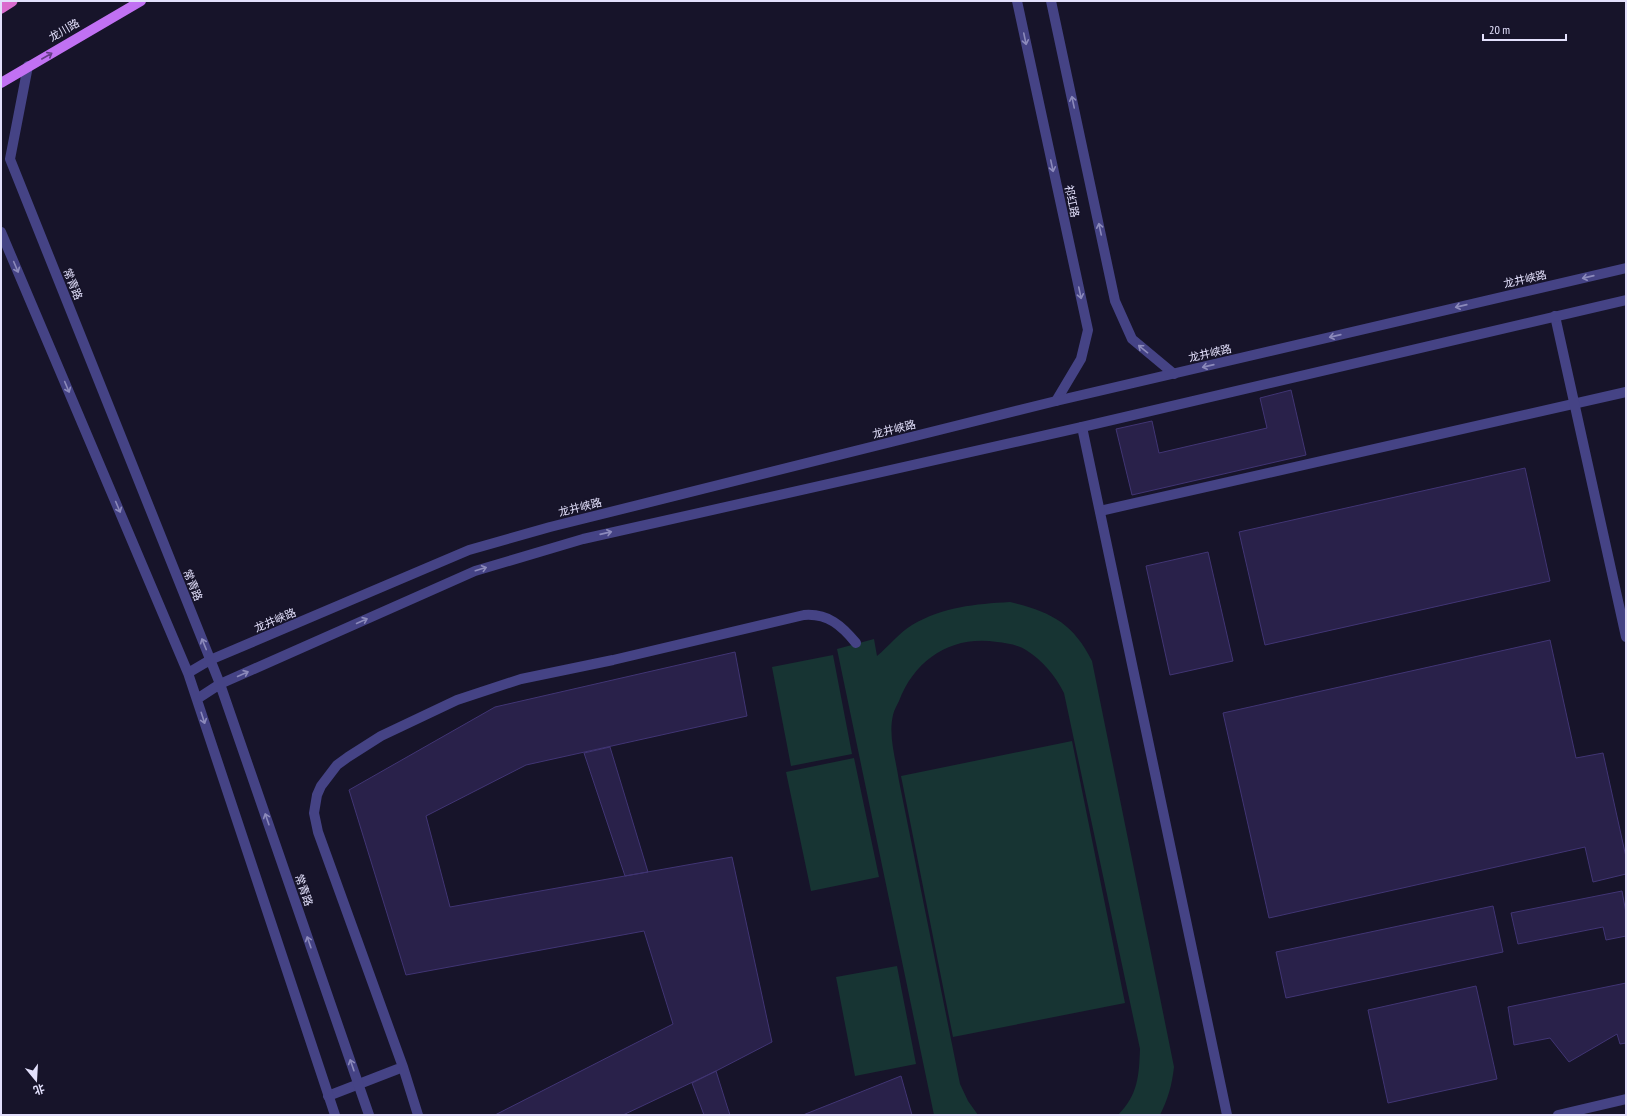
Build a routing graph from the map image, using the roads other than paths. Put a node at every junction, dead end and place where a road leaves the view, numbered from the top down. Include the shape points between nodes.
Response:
1 (12, 1) edge
2 (141, 1) edge
3 (1017, 1) edge
4 (1052, 1) edge
5 (1, 8) edge
6 (28, 66) junction
7 (1, 83) edge
8 (1, 232) edge
9 (1626, 268) edge
10 (1626, 300) edge
11 (1555, 316) junction
12 (1174, 374) junction
13 (1626, 392) edge
14 (1056, 401) junction
15 (1574, 404) junction
16 (1082, 427) junction
17 (1100, 512) junction
18 (1626, 637) edge
19 (856, 644) dead end
20 (210, 660) junction
21 (188, 673) junction
22 (220, 684) junction
23 (197, 699) junction
24 (402, 1067) junction
25 (359, 1084) junction
26 (328, 1096) junction
27 (1626, 1099) edge
28 (335, 1115) edge
29 (369, 1115) edge
30 (418, 1115) edge
31 (1227, 1115) edge
32 (1558, 1115) edge

1 - 5 highway
6 -> 2 main road, 龙川路
3 -> 14 street, 祁红路 via 1088,330 1080,359
12 -> 4 street, 祁红路 via 1132,339 1116,301
6 - 7 main road, 龙川路
20 -> 6 street, 常青路 via 10,159
8 -> 21 street
9 -> 12 street, 龙井峡路
10 - 11 street
11 - 15 street
11 - 16 street
12 - 14 street, 龙井峡路
13 - 15 street
14 - 20 street, 龙井峡路 via 550,527 468,550
15 - 17 street
15 - 18 street
16 - 17 street
22 -> 16 street via 475,571 583,538
17 - 31 street
19 - 24 street via 843,628 827,617 808,615 521,680 457,700 381,736 338,765 321,786 317,796 314,813 318,832
20 - 21 street, 龙井峡路
20 - 22 street, 常青路
21 - 23 street
22 - 23 street
25 -> 22 street, 常青路
23 -> 26 street
24 - 25 street
24 - 30 street
25 - 26 street
25 - 29 street, 常青路
26 - 28 street
27 - 32 street

